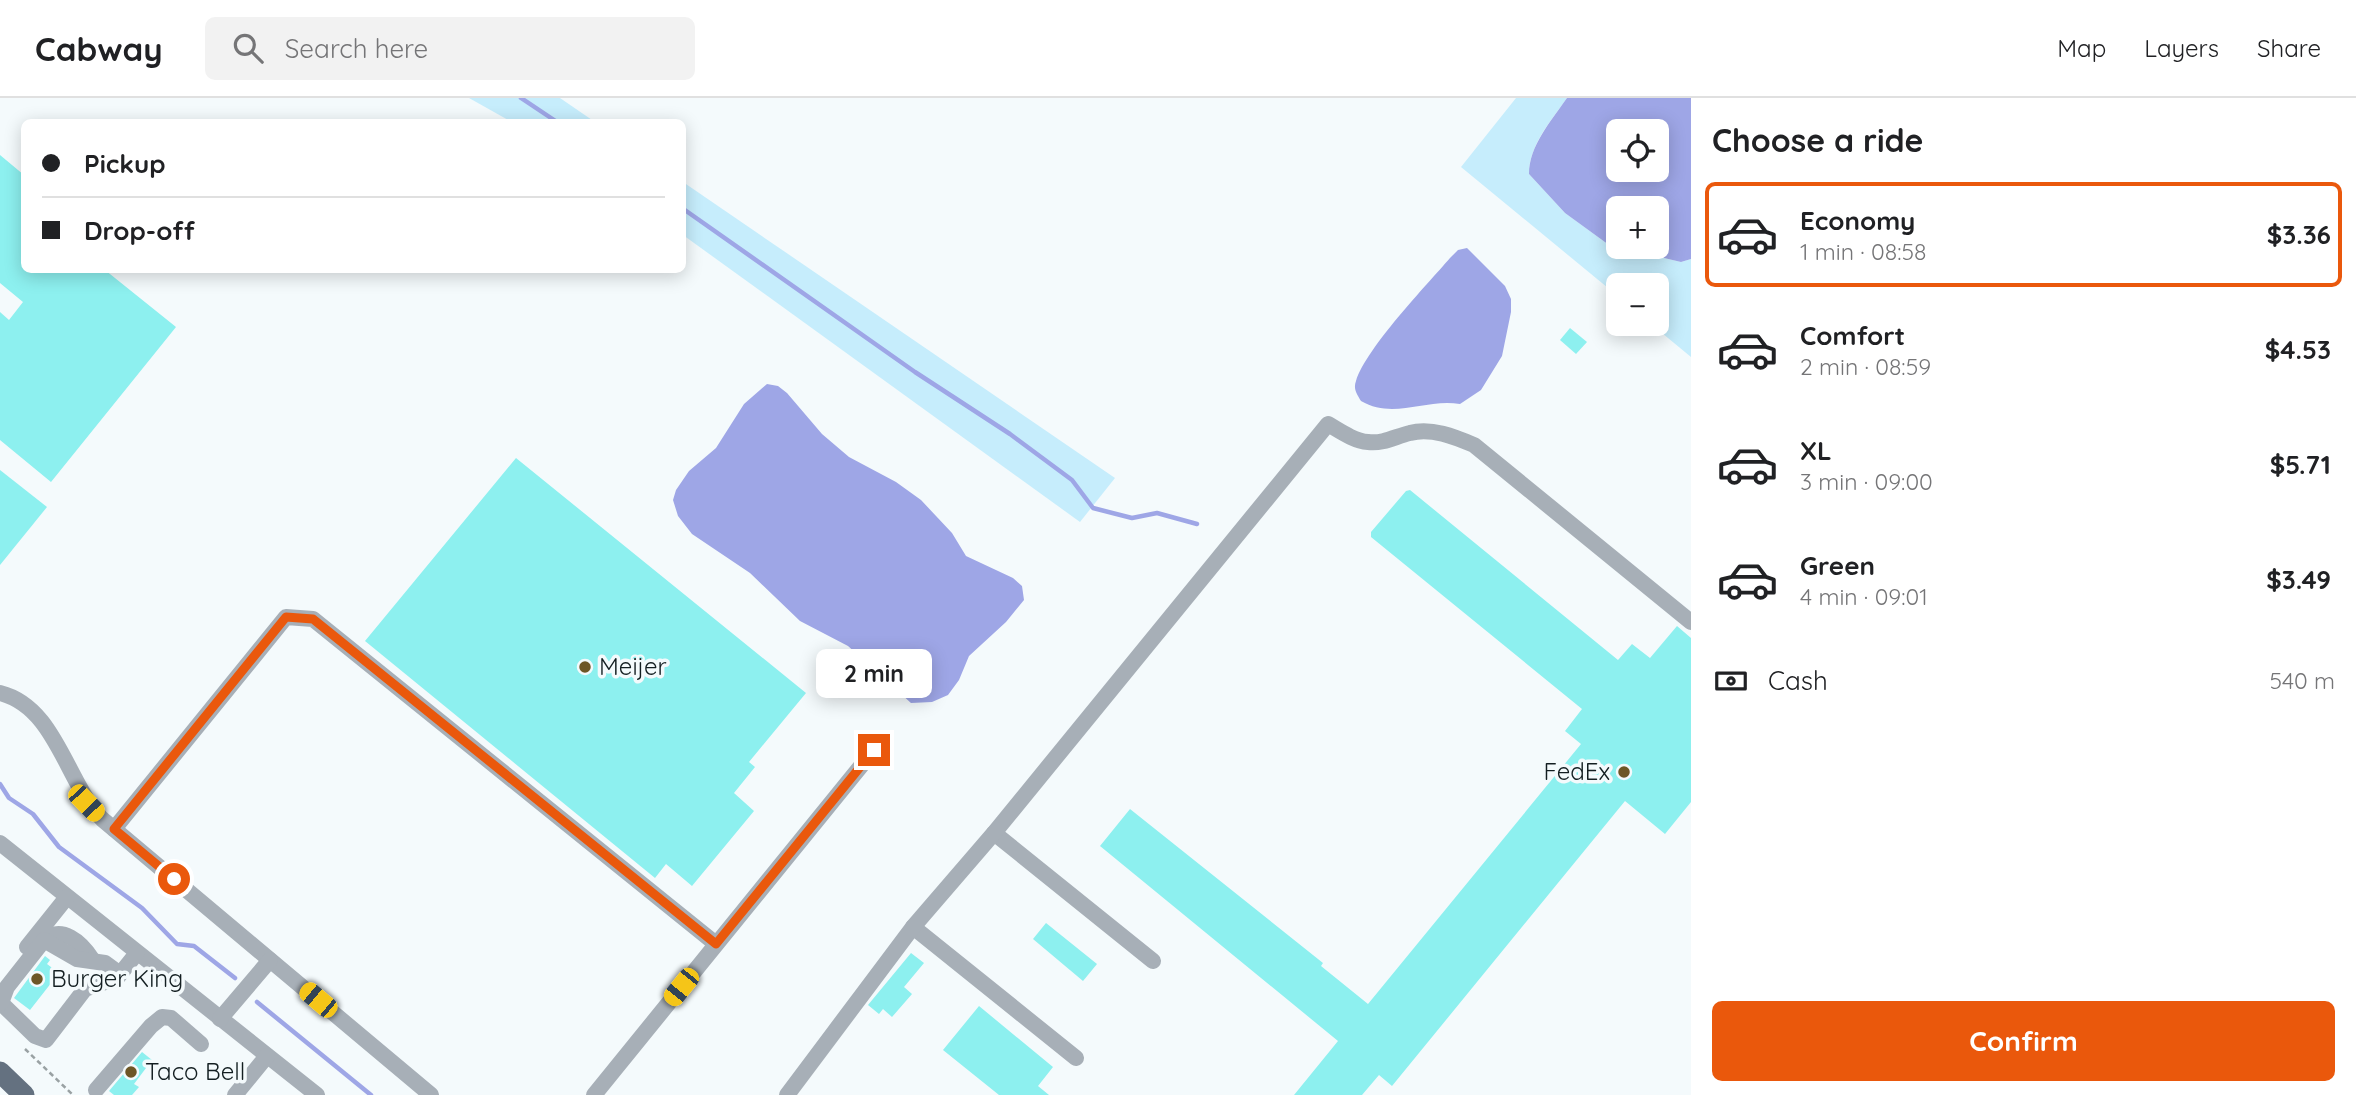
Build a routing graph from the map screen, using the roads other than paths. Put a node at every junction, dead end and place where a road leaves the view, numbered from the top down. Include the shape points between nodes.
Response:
1 (1691, 622) edge
2 (0, 693) edge
3 (874, 750) dead end
4 (114, 829) junction
5 (994, 833) junction
6 (3, 853) edge
7 (67, 897) junction
8 (913, 927) junction
9 (716, 944) junction
10 (137, 953) junction
11 (270, 960) junction
12 (1153, 961) dead end
13 (120, 974) junction
14 (0, 981) edge
15 (1, 1003) edge
16 (220, 1018) junction
17 (201, 1044) dead end
18 (267, 1056) junction
19 (1076, 1058) dead end
20 (0, 1072) edge
21 (96, 1090) dead end
22 (23, 1095) edge
23 (235, 1095) edge
24 (317, 1095) edge
25 (432, 1095) edge
26 (594, 1095) edge
27 (787, 1095) edge

1 - 5 lane via 1474,445 1432,432 1368,442 1328,424
2 - 4 lane via 12,696 37,715 86,803
3 - 9 lane
4 - 9 lane via 286,617 313,619
4 - 11 lane
5 - 8 lane
5 - 12 lane
6 - 7 lane
7 - 10 lane
7 - 14 lane
8 - 19 lane
8 - 27 lane
9 - 26 lane
10 - 13 lane
10 - 16 lane
11 - 16 lane
11 - 25 lane
13 - 15 lane via 85,989 46,1040 35,1036
13 - 15 lane via 105,963 77,959 44,940 7,987
16 - 18 lane
17 - 21 lane via 171,1018 162,1017
18 - 23 lane
18 - 24 lane
20 - 22 main road

